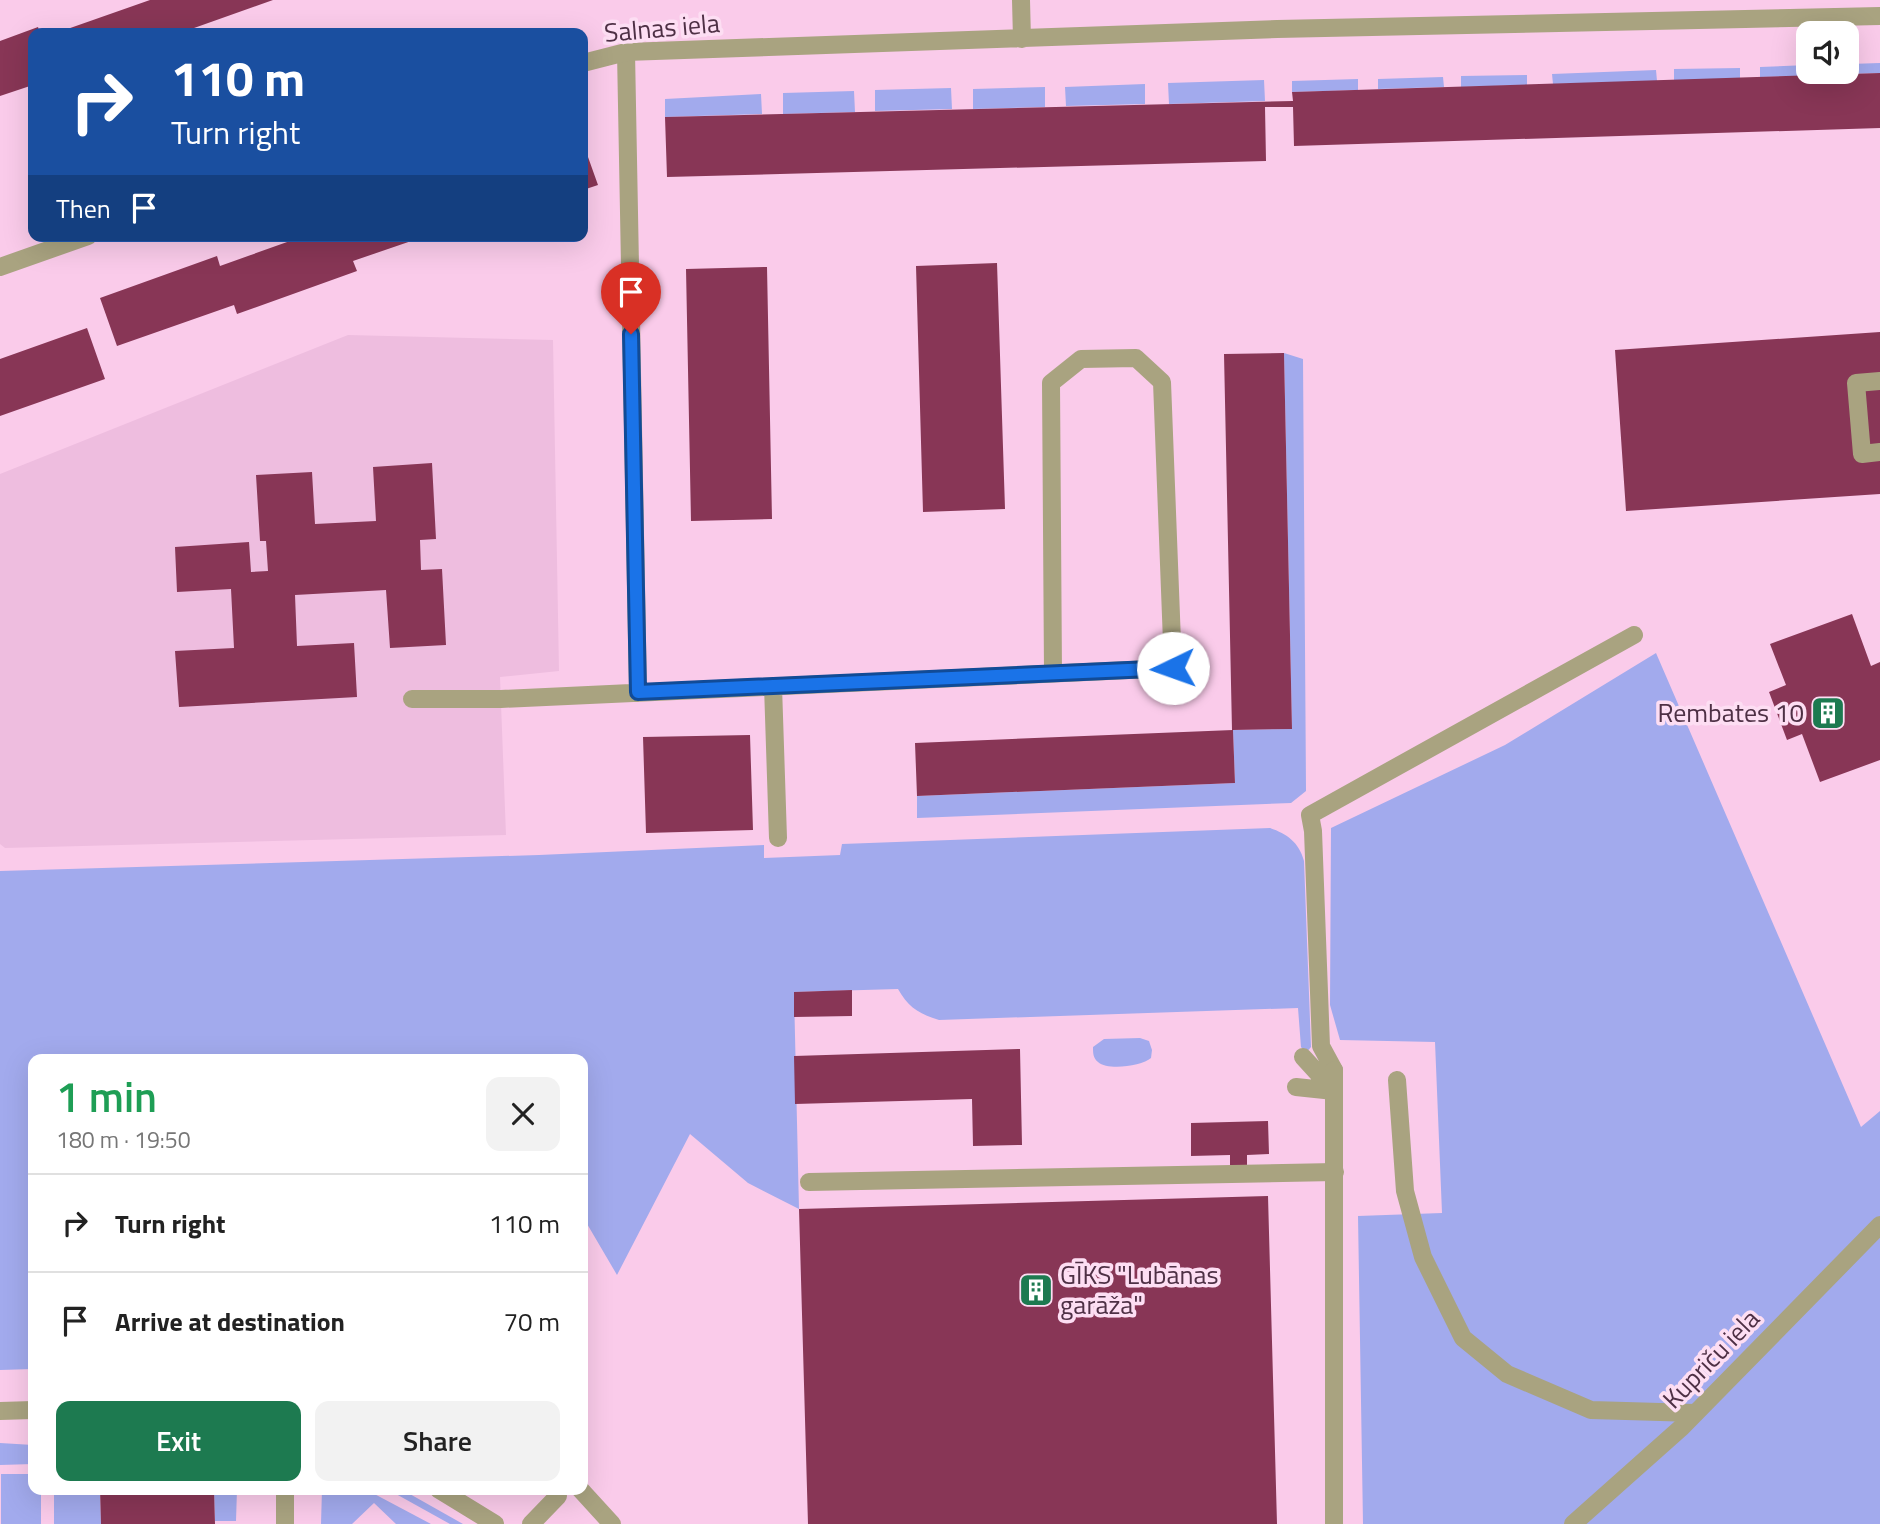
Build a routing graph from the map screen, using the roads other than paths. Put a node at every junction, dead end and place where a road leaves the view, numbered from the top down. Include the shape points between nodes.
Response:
1 (1021, 0) edge
2 (1880, 16) edge
3 (1022, 38) junction
4 (626, 51) junction
5 (588, 61) edge
6 (71, 242) edge
7 (0, 267) edge
8 (1880, 381) edge
9 (1880, 452) edge
10 (1634, 635) dead end
11 (1054, 673) junction
12 (773, 687) junction
13 (638, 692) junction
14 (412, 699) dead end
15 (778, 838) dead end
16 (1303, 1057) dead end
17 (1397, 1080) dead end
18 (1296, 1087) dead end
19 (1334, 1091) junction
20 (1335, 1172) junction
21 (809, 1182) dead end
22 (1880, 1225) edge
23 (28, 1410) edge
24 (0, 1411) edge
25 (1695, 1413) junction
26 (285, 1495) edge
27 (448, 1495) edge
28 (585, 1495) edge
29 (558, 1496) dead end
30 (285, 1524) edge
31 (495, 1524) edge
32 (531, 1524) edge
33 (612, 1524) edge
34 (1334, 1524) edge
35 (1573, 1524) edge

1 - 3 street
2 - 3 street, Salnas iela
3 - 4 street, Salnas iela
4 - 5 street, Salnas iela
4 - 13 street
6 - 7 street
8 - 9 street via 1856,383 1862,454
10 - 19 street via 1310,815 1321,1046 1334,1070
11 - 11 street via 1173,668 1162,382 1136,358 1081,359 1051,383
11 - 12 street
12 - 13 street
12 - 15 street
13 - 14 street
16 - 19 street
17 - 25 street via 1405,1191 1423,1257 1463,1338 1507,1374 1591,1410
18 - 19 street
19 - 20 street
20 - 21 street
20 - 34 street
22 - 25 street, Kupriču iela
23 - 24 street
25 - 35 street, Kupriču iela
26 - 30 street
27 - 31 street
28 - 33 street
29 - 32 street

